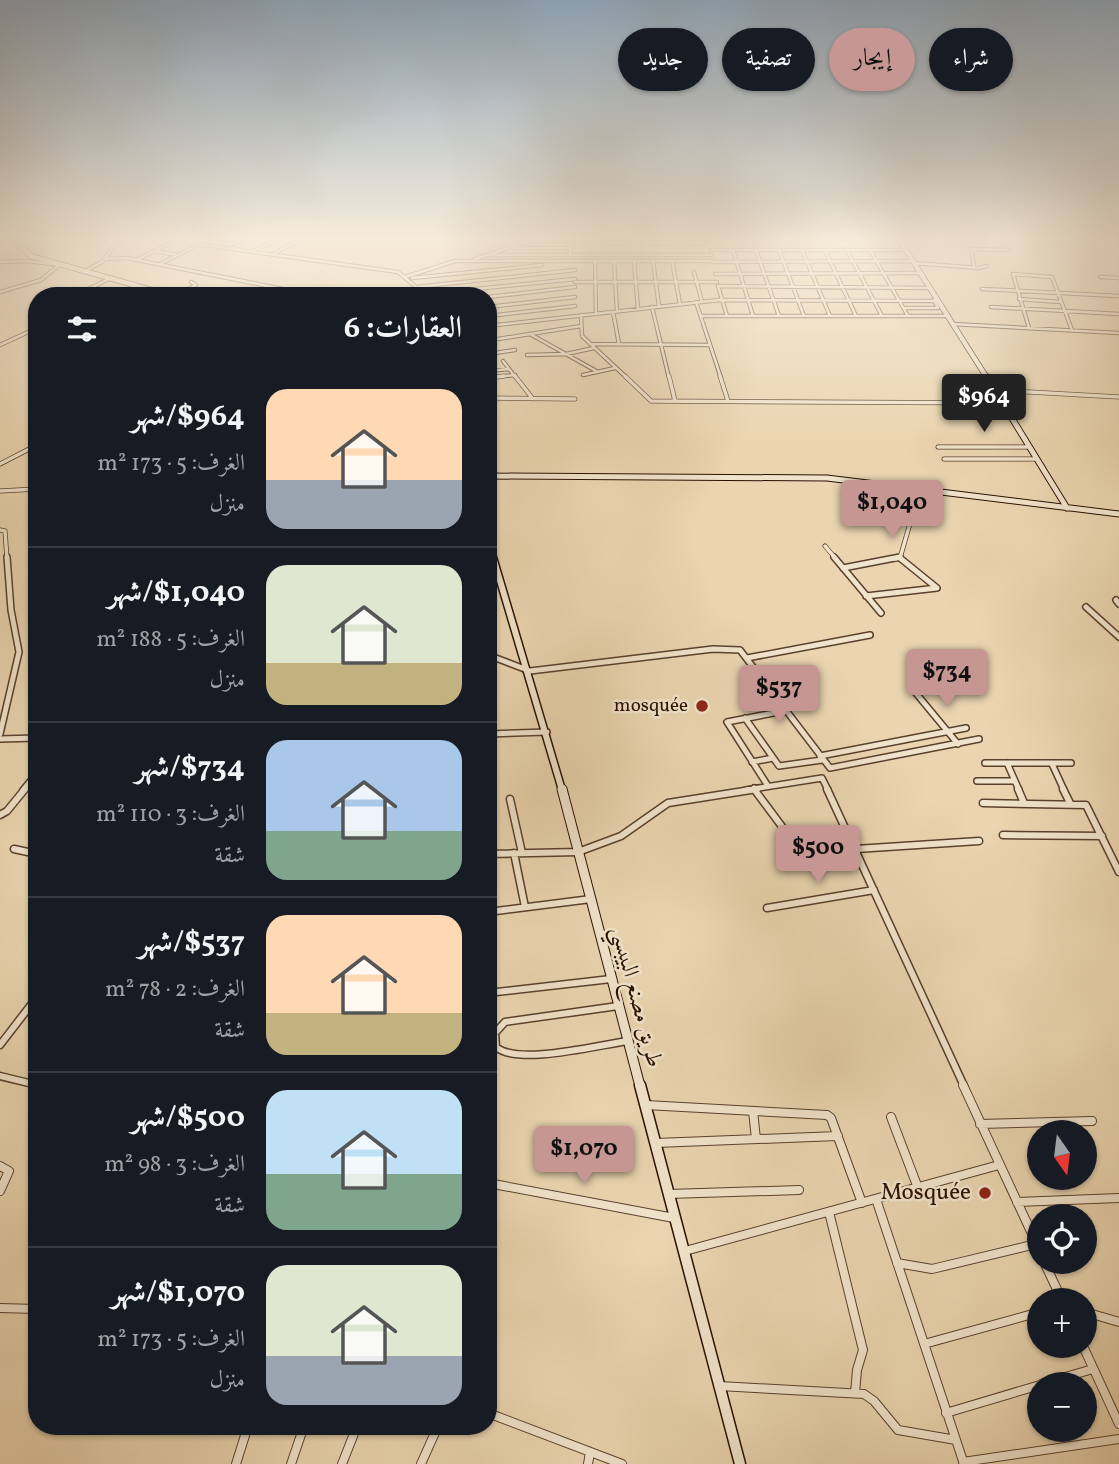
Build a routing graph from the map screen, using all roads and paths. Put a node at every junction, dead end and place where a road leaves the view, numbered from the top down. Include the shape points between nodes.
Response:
1 (596, 304) edge
2 (615, 304) edge
3 (638, 304) edge
4 (677, 304) edge
5 (697, 304) edge
6 (724, 304) edge
7 (749, 304) edge
8 (775, 304) edge
9 (800, 304) edge
10 (825, 304) edge
11 (851, 304) edge
12 (876, 304) edge
13 (902, 304) edge
14 (937, 304) edge
15 (940, 304) edge
16 (1020, 304) edge
17 (1062, 304) edge
18 (575, 306) joint
19 (659, 306) joint
20 (652, 307) junction
21 (991, 307) dead end
22 (904, 308) junction
23 (1022, 308) junction
24 (638, 309) junction
25 (1064, 310) junction
26 (615, 311) junction
27 (596, 314) junction
28 (1119, 314) edge
29 (497, 315) edge
30 (581, 315) junction
31 (575, 316) junction
32 (701, 316) junction
33 (727, 316) junction
34 (752, 316) junction
35 (779, 316) junction
36 (804, 316) junction
37 (830, 316) junction
38 (856, 316) junction
39 (882, 316) junction
40 (908, 316) junction
41 (949, 316) junction
42 (952, 324) junction
43 (497, 325) edge
44 (580, 326) junction
45 (1028, 328) junction
46 (1072, 330) junction
47 (28, 332) edge
48 (1119, 333) edge
49 (530, 334) junction
50 (498, 338) dead end
51 (619, 344) junction
52 (0, 345) edge
53 (661, 345) junction
54 (710, 345) junction
55 (592, 346) junction
56 (515, 350) dead end
57 (497, 353) edge
58 (566, 354) junction
59 (527, 355) dead end
60 (503, 361) dead end
61 (615, 368) junction
62 (509, 369) junction
63 (497, 370) edge
64 (598, 372) junction
65 (515, 375) junction
66 (583, 375) dead end
67 (497, 377) edge
68 (995, 390) junction
69 (1119, 397) edge
70 (497, 398) edge
71 (533, 398) junction
72 (575, 399) dead end
73 (675, 401) junction
74 (728, 401) junction
75 (1002, 403) junction
76 (939, 447) dead end
77 (952, 447) junction
78 (997, 447) junction
79 (1029, 447) junction
80 (28, 450) edge
81 (944, 459) dead end
82 (959, 459) junction
83 (1003, 459) junction
84 (1037, 459) junction
85 (0, 464) edge
86 (497, 475) edge
87 (28, 489) edge
88 (920, 489) junction
89 (0, 491) edge
90 (1067, 508) junction
91 (1119, 514) edge
92 (0, 530) edge
93 (825, 546) dead end
94 (901, 558) junction
95 (843, 568) junction
96 (497, 570) edge
97 (866, 596) junction
98 (1086, 607) dead end
99 (881, 613) dead end
100 (870, 635) dead end
101 (1119, 637) edge
102 (497, 658) edge
103 (747, 659) junction
104 (530, 671) junction
105 (915, 692) dead end
106 (784, 711) junction
107 (2, 718) edge
108 (745, 718) junction
109 (966, 728) dead end
110 (547, 732) junction
111 (948, 732) junction
112 (497, 734) edge
113 (0, 736) edge
114 (28, 738) edge
115 (979, 739) dead end
116 (958, 744) junction
117 (773, 758) junction
118 (821, 758) junction
119 (752, 762) junction
120 (985, 763) dead end
121 (1007, 763) junction
122 (1071, 763) dead end
123 (1052, 764) junction
124 (977, 781) dead end
125 (1014, 781) junction
126 (28, 784) edge
127 (768, 786) junction
128 (754, 788) junction
129 (510, 800) dead end
130 (983, 803) dead end
131 (1024, 803) junction
132 (1070, 803) junction
133 (0, 815) edge
134 (1003, 835) dead end
135 (1102, 836) junction
136 (792, 840) dead end
137 (979, 841) dead end
138 (14, 849) dead end
139 (856, 849) junction
140 (578, 852) junction
141 (28, 853) edge
142 (497, 853) edge
143 (514, 853) junction
144 (522, 853) junction
145 (1119, 872) edge
146 (874, 890) junction
147 (591, 899) junction
148 (525, 907) junction
149 (767, 908) dead end
150 (497, 911) edge
151 (611, 979) junction
152 (497, 991) edge
153 (618, 1006) junction
154 (28, 1009) edge
155 (497, 1031) edge
156 (628, 1041) junction
157 (0, 1045) edge
158 (497, 1048) edge
159 (0, 1076) edge
160 (28, 1083) edge
161 (645, 1105) junction
162 (752, 1111) junction
163 (891, 1117) dead end
164 (1027, 1123) edge
165 (980, 1124) junction
166 (838, 1136) junction
167 (756, 1139) junction
168 (655, 1143) junction
169 (0, 1166) edge
170 (999, 1166) junction
171 (497, 1185) edge
172 (918, 1188) junction
173 (799, 1190) dead end
174 (0, 1191) edge
175 (668, 1194) junction
176 (1119, 1198) edge
177 (876, 1199) junction
178 (1017, 1202) junction
179 (862, 1203) junction
180 (829, 1212) junction
181 (674, 1218) junction
182 (1027, 1224) edge
183 (1027, 1250) edge
184 (684, 1251) junction
185 (897, 1263) junction
186 (0, 1308) edge
187 (28, 1310) edge
188 (1027, 1316) edge
189 (1097, 1316) edge
190 (1119, 1322) edge
191 (924, 1344) junction
192 (1088, 1358) edge
193 (1093, 1368) junction
194 (1081, 1372) edge
195 (719, 1386) junction
196 (1027, 1389) edge
197 (855, 1393) junction
198 (946, 1413) junction
199 (497, 1416) edge
200 (1119, 1424) edge
201 (245, 1435) edge
202 (301, 1435) edge
203 (353, 1435) edge
204 (434, 1435) edge
205 (1119, 1439) edge
206 (956, 1440) junction
207 (590, 1452) junction
208 (963, 1463) edge
209 (236, 1464) edge
210 (291, 1464) edge
211 (342, 1464) edge
212 (421, 1464) edge
213 (587, 1464) edge
214 (622, 1464) edge
215 (740, 1464) edge

1 - 27 street
2 - 26 street
3 - 24 street
4 - 19 street
5 - 32 street
6 - 33 street
7 - 34 street
8 - 35 street
9 - 36 street
10 - 37 street
11 - 38 street
12 - 39 street
13 - 22 street
14 - 22 street via 937,308
15 - 41 street
16 - 23 street
17 - 25 street
18 - 29 street
18 - 31 street
19 - 20 street
20 - 24 street
20 - 53 street
21 - 23 street
22 - 40 street
23 - 25 street
23 - 45 street
24 - 26 street
25 - 28 street
25 - 46 street
26 - 27 street
26 - 51 street
27 - 30 street
30 - 31 street
30 - 44 street
31 - 43 street
32 - 33 street
32 - 54 street
33 - 34 street
34 - 35 street
35 - 36 street
36 - 37 street
37 - 38 street
38 - 39 street
39 - 40 street
40 - 41 street
41 - 42 street
42 - 45 street
42 - 68 street
44 - 49 street
44 - 55 street
45 - 46 street
46 - 48 street
47 - 52 street
49 - 50 street
49 - 58 street
51 - 53 street
51 - 55 street
53 - 54 street
53 - 73 street
54 - 74 street
55 - 58 street
55 - 61 street
56 - 57 street
58 - 59 street
58 - 64 street
60 - 62 street
61 - 64 street
61 - 73 street via 649,400
62 - 63 street
62 - 65 street
64 - 66 street
65 - 67 street
65 - 71 street
68 - 69 street
68 - 75 street
70 - 71 street
71 - 72 street
73 - 74 street
74 - 75 street
75 - 79 street
76 - 77 street
77 - 78 street
77 - 82 street
78 - 79 street
78 - 83 street
79 - 84 street
80 - 85 street
81 - 82 street
82 - 83 street
83 - 84 street
84 - 90 street
86 - 88 street via 820,478
87 - 89 street
88 - 90 street
88 - 94 street
90 - 91 street
92 - 107 street via 5,531 19,652
93 - 95 street
94 - 95 street
94 - 97 street via 937,587
95 - 97 street
96 - 104 street, طريق مصنع البيبسي
97 - 99 street
98 - 101 street
100 - 103 street
102 - 104 street
103 - 104 street via 740,650 713,649
103 - 106 street
104 - 110 street, طريق مصنع البيبسي
105 - 111 street
106 - 108 street
106 - 118 street
107 - 113 street
108 - 117 street
108 - 119 street via 726,724
109 - 111 street
110 - 112 street
110 - 140 street, طريق مصنع البيبسي
111 - 116 street
111 - 118 street
113 - 114 street
115 - 116 street
116 - 118 street via 832,769
117 - 118 street via 779,766
117 - 119 street
119 - 127 street
120 - 121 street
121 - 123 street
121 - 125 street
122 - 123 street
123 - 132 street
124 - 125 street
125 - 131 street
126 - 133 street
127 - 128 street
127 - 139 street via 822,778
128 - 136 street
128 - 140 street via 659,806 621,836
129 - 144 street
130 - 131 street
131 - 132 street
132 - 135 street via 1089,807
134 - 135 street
135 - 145 street
137 - 139 street
138 - 141 street
139 - 146 street
140 - 144 street
140 - 147 street, طريق مصنع البيبسي
142 - 143 street
143 - 144 street
143 - 148 street
146 - 149 street
146 - 165 street
147 - 148 street
147 - 151 street, طريق مصنع البيبسي
148 - 150 street
151 - 152 street
151 - 153 street, طريق مصنع البيبسي
153 - 155 street via 505,1022
153 - 156 street, طريق مصنع البيبسي
154 - 157 street
156 - 158 street via 521,1056
156 - 161 street, طريق مصنع البيبسي
159 - 160 street
161 - 162 street
161 - 168 street, طريق مصنع البيبسي
162 - 166 street via 827,1115
162 - 167 street
163 - 172 street
164 - 165 street
165 - 170 street
166 - 167 street
166 - 179 street
167 - 168 street
168 - 175 street, طريق مصنع البيبسي
169 - 174 street via 9,1171
170 - 172 street
170 - 178 street
171 - 181 street
172 - 177 street
173 - 175 street
175 - 181 street, طريق مصنع البيبسي
176 - 178 street
177 - 179 street
177 - 185 street
178 - 182 street
179 - 180 street
180 - 184 street
180 - 197 street via 863,1350
181 - 184 street, طريق مصنع البيبسي
183 - 185 street via 932,1269
184 - 195 street, طريق مصنع البيبسي
185 - 191 street
186 - 187 street
188 - 191 street
189 - 190 street
191 - 198 street
192 - 193 street
193 - 194 street
193 - 200 street
195 - 197 street
195 - 215 street, طريق مصنع البيبسي
196 - 198 street
197 - 206 street via 873,1400 898,1430
198 - 206 street
199 - 207 street
201 - 209 street
202 - 210 street
203 - 211 street
204 - 212 street
205 - 208 street
206 - 208 street
207 - 213 street
207 - 214 street

